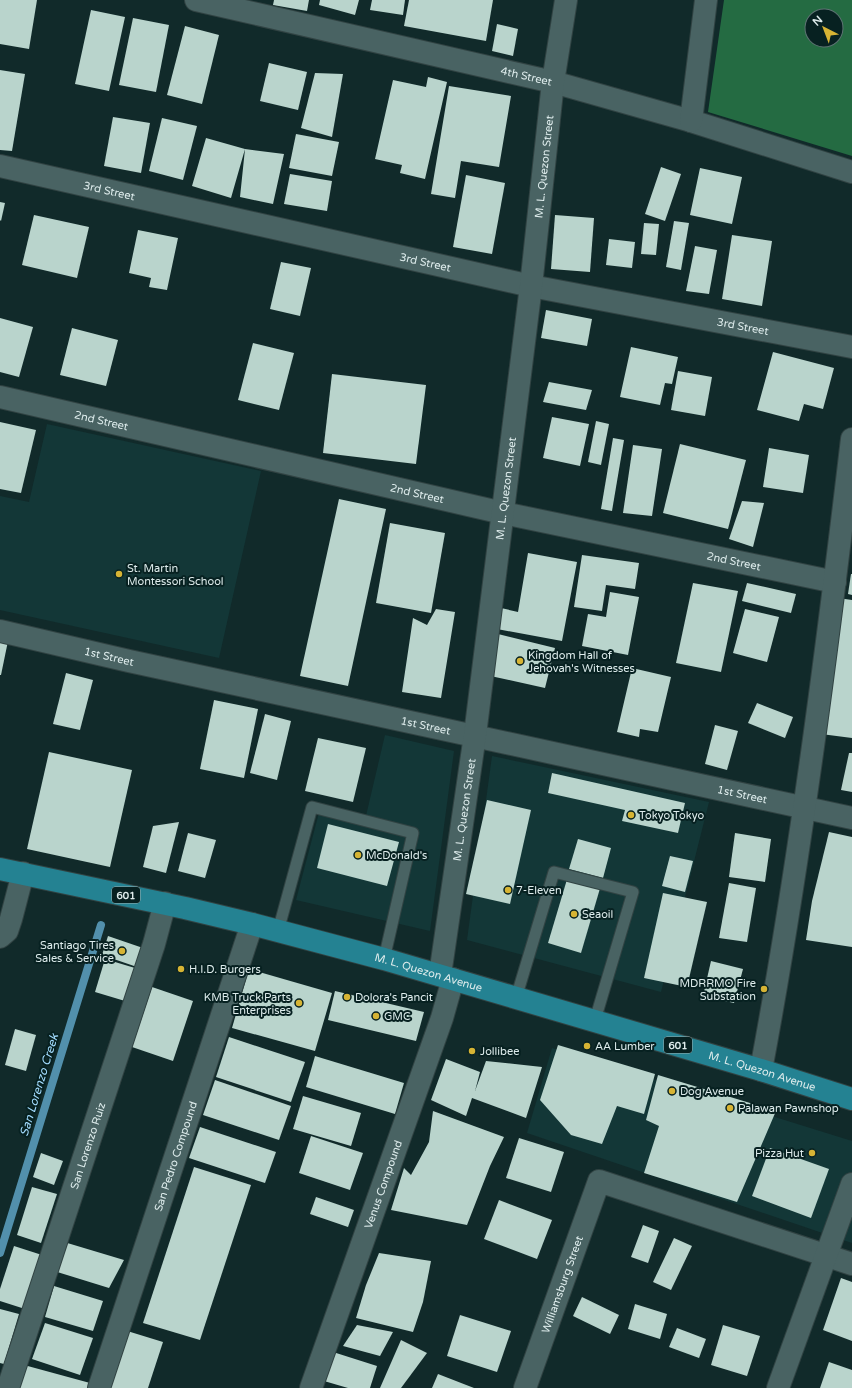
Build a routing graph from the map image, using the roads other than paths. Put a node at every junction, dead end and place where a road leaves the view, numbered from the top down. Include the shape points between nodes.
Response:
1 (196, 0) edge
2 (566, 0) edge
3 (706, 0) edge
4 (553, 82) junction
5 (691, 121) junction
6 (0, 166) edge
7 (852, 172) edge
8 (531, 286) junction
9 (852, 347) edge
10 (0, 397) edge
11 (852, 439) edge
12 (503, 513) junction
13 (835, 582) junction
14 (0, 631) edge
15 (475, 735) junction
16 (804, 807) junction
17 (852, 818) edge
18 (0, 869) edge
19 (23, 873) junction
20 (165, 903) junction
21 (252, 924) junction
22 (278, 931) junction
23 (0, 937) edge
24 (384, 959) junction
25 (446, 977) junction
26 (516, 998) junction
27 (595, 1020) junction
28 (761, 1070) junction
29 (852, 1099) edge
30 (852, 1184) edge
31 (826, 1256) junction
32 (852, 1264) edge
33 (8, 1388) edge
34 (99, 1388) edge
35 (310, 1388) edge
36 (525, 1388) edge
37 (778, 1388) edge

1 - 4 street, 4th Street
2 - 4 street, M. L. Quezon Street
3 - 5 street
4 - 5 street, 4th Street
4 - 8 street, M. L. Quezon Street
5 - 7 street, 4th Street
6 - 8 street, 3rd Street
8 - 9 street, 3rd Street
8 - 12 street, M. L. Quezon Street
10 - 12 street, 2nd Street
11 - 13 street
12 - 13 street, 2nd Street
12 - 15 street, M. L. Quezon Street
13 - 16 street
14 - 15 street, 1st Street
15 - 16 street, 1st Street
15 - 25 street, M. L. Quezon Street
16 - 17 street, 1st Street
16 - 28 street
18 - 19 main road, M. L. Quezon Avenue / 601
19 - 20 main road, M. L. Quezon Avenue / 601
19 - 23 street via 7,931
20 - 21 main road, M. L. Quezon Avenue / 601
20 - 33 street, San Lorenzo Ruiz
21 - 22 main road, M. L. Quezon Avenue / 601
21 - 34 street, San Pedro Compound
22 - 24 main road, M. L. Quezon Avenue / 601
22 - 24 lane via 312,807 413,833
24 - 25 main road, M. L. Quezon Avenue / 601
25 - 26 main road, M. L. Quezon Avenue / 601
25 - 35 street, Venus Compound via 442,1018
26 - 27 main road, M. L. Quezon Avenue / 601
26 - 27 lane via 554,872 634,892
27 - 28 main road, M. L. Quezon Avenue / 601
28 - 29 main road, M. L. Quezon Avenue / 601
30 - 31 street
31 - 32 street
31 - 36 street, Williamsburg Street via 599,1182
31 - 37 street

